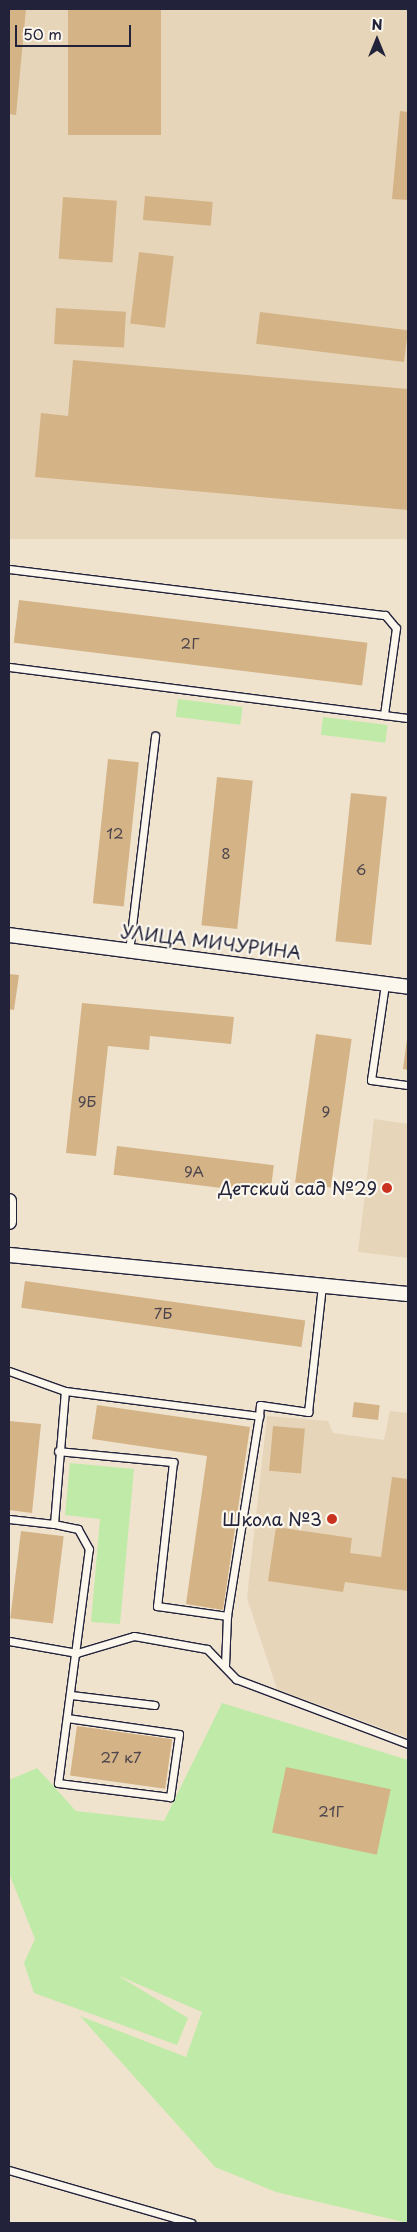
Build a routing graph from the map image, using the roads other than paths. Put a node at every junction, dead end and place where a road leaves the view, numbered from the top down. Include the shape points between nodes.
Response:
1 (9, 569) edge
2 (9, 667) edge
3 (384, 715) junction
4 (408, 718) edge
5 (155, 736) dead end
6 (9, 935) edge
7 (129, 950) junction
8 (385, 984) junction
9 (408, 987) edge
10 (408, 1086) edge
11 (9, 1201) edge
12 (9, 1222) edge
13 (9, 1255) edge
14 (322, 1284) junction
15 (408, 1294) edge
16 (9, 1371) edge
17 (65, 1391) junction
18 (259, 1416) junction
19 (58, 1451) junction
20 (9, 1519) edge
21 (54, 1524) junction
22 (227, 1616) junction
23 (9, 1641) edge
24 (77, 1653) junction
25 (225, 1665) junction
26 (71, 1695) junction
27 (154, 1706) dead end
28 (67, 1718) junction
29 (408, 1744) edge
30 (9, 2170) edge
31 (191, 2223) edge

1 - 3 lane via 385,615 396,628
2 - 3 lane
3 - 4 lane
5 - 7 lane
6 - 7 street, УЛИЦА МИЧУРИНА
7 - 8 street, УЛИЦА МИЧУРИНА
8 - 9 street, УЛИЦА МИЧУРИНА
8 - 10 lane via 371,1080
11 - 12 street
13 - 14 street
14 - 15 street
14 - 18 lane via 308,1412 260,1405
16 - 17 lane
17 - 18 lane
17 - 19 lane
18 - 22 lane
19 - 21 lane
19 - 22 lane via 173,1462 157,1606
20 - 21 lane
21 - 24 lane via 78,1529 89,1549
22 - 25 lane
23 - 24 lane
24 - 25 lane via 134,1636 206,1649
24 - 26 lane
25 - 29 lane via 236,1679
26 - 27 lane
26 - 28 lane
28 - 28 lane via 58,1783 170,1797 179,1734
30 - 31 lane

